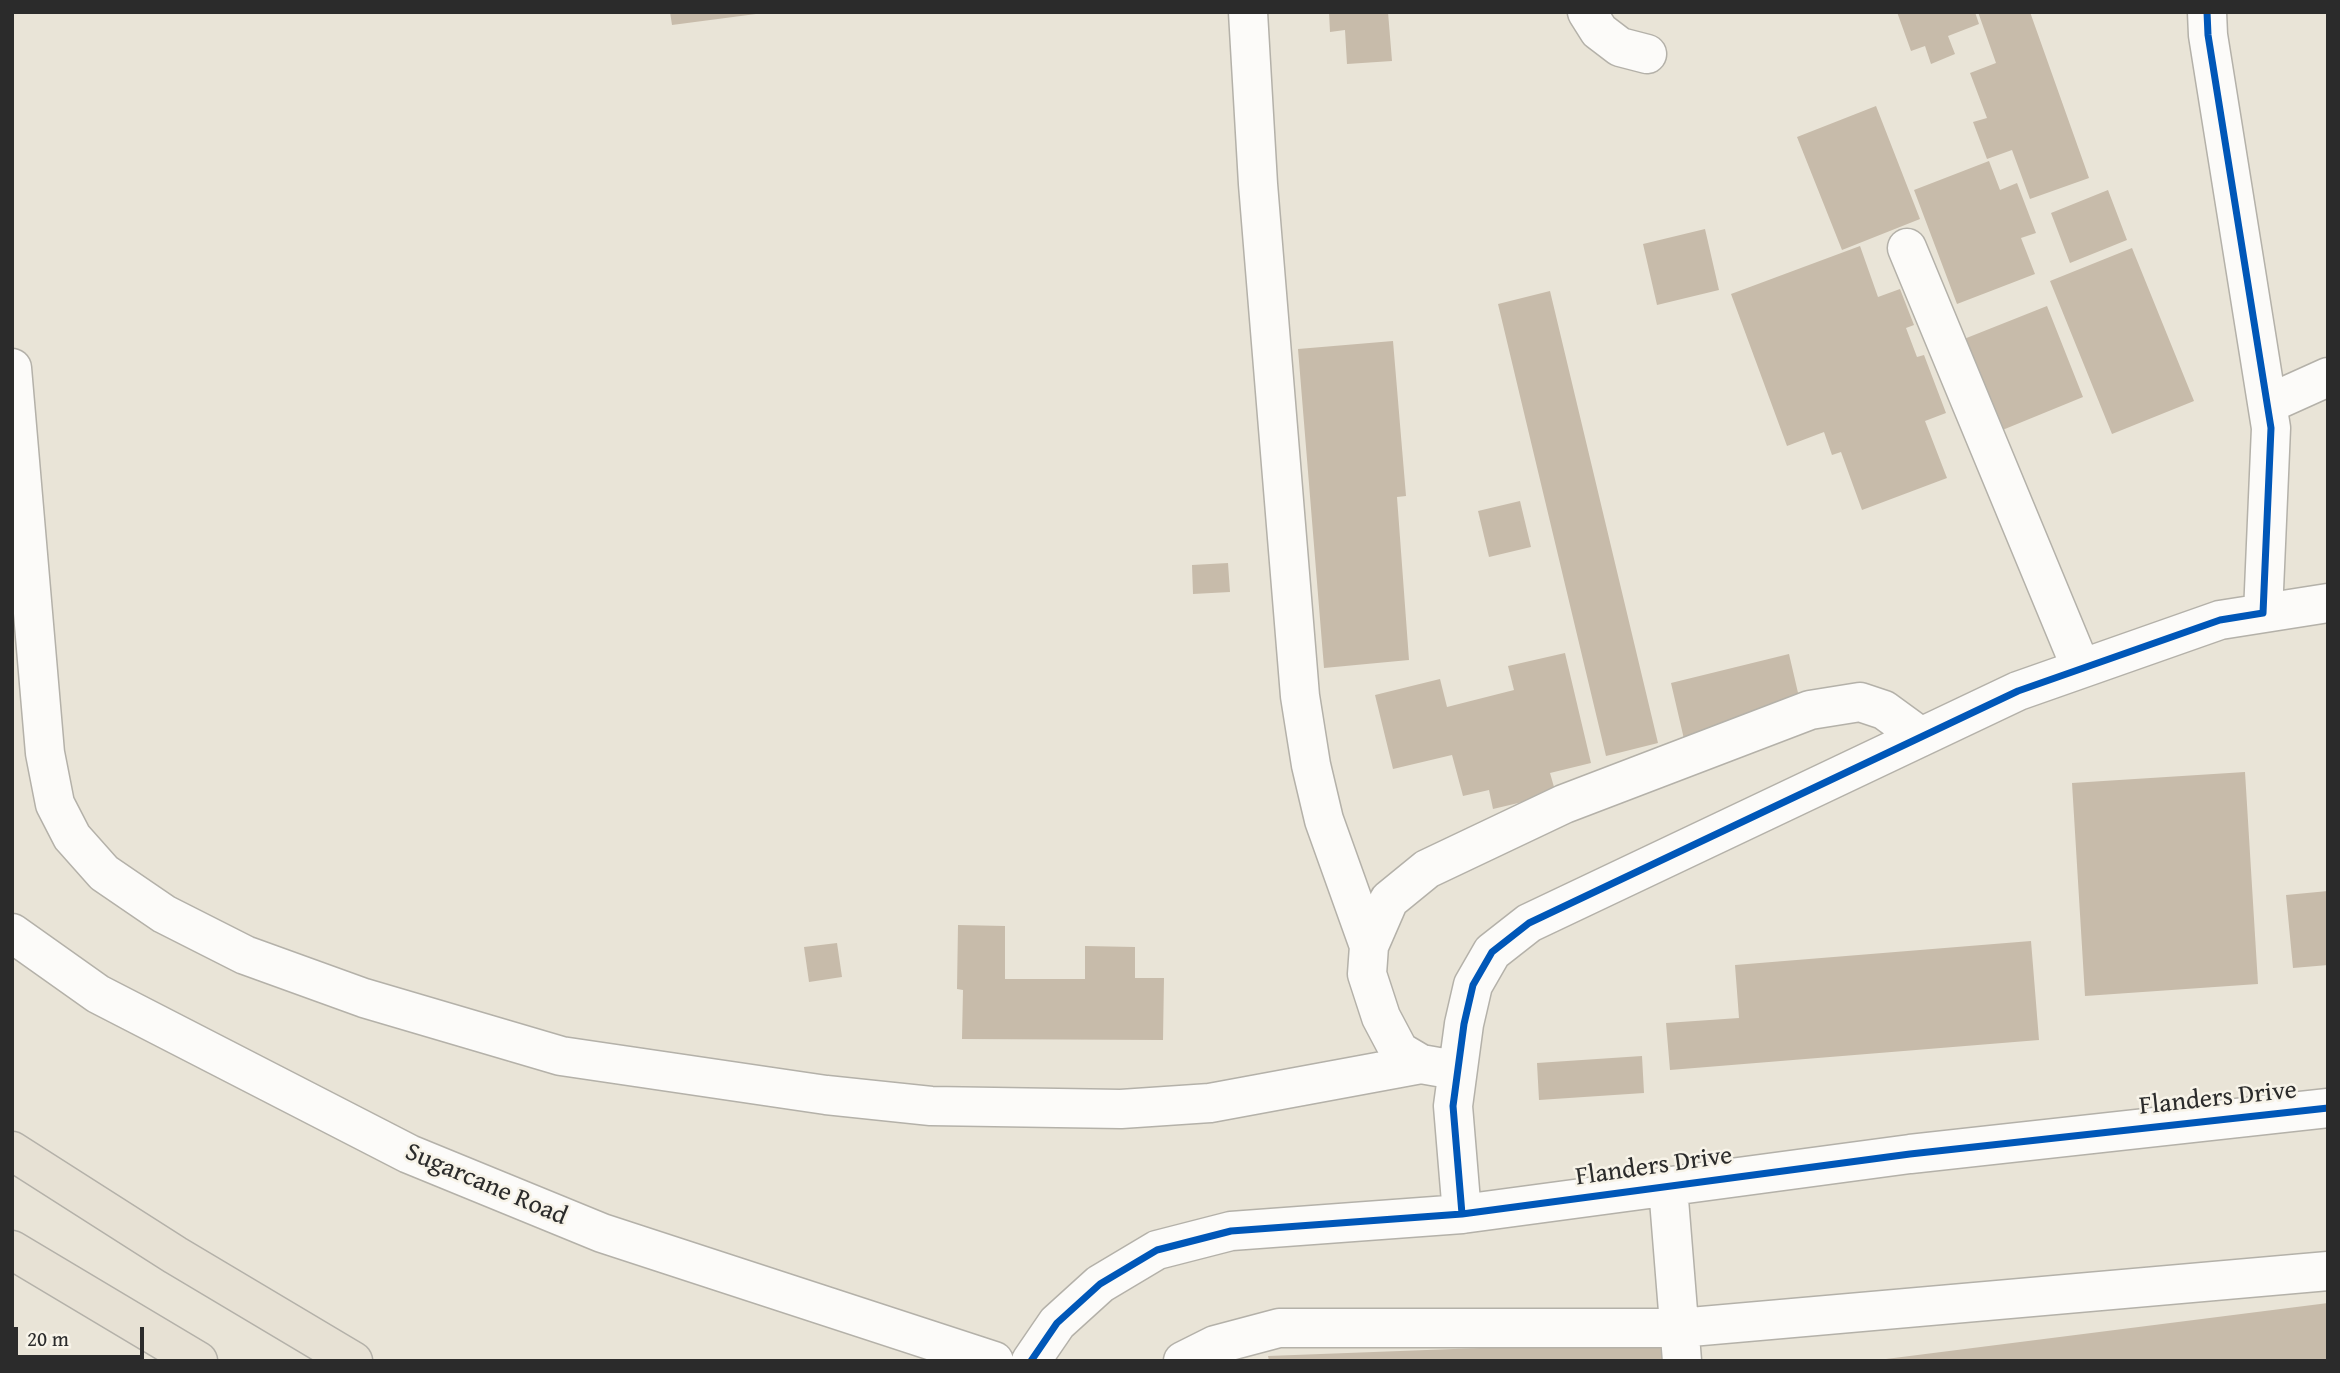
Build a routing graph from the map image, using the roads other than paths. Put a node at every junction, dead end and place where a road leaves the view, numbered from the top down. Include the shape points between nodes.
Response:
1 (1248, 12) edge
2 (1587, 12) edge
3 (2203, 14) edge
4 (1647, 54) dead end
5 (1907, 248) dead end
6 (12, 368) edge
7 (2328, 377) edge
8 (2268, 404) junction
9 (2328, 603) edge
10 (2263, 613) junction
11 (2081, 668) junction
12 (1921, 737) junction
13 (12, 933) edge
14 (1369, 946) junction
15 (1439, 1067) junction
16 (2328, 1108) edge
17 (12, 1151) edge
18 (1668, 1186) junction
19 (1462, 1214) junction
20 (12, 1250) edge
21 (2328, 1270) edge
22 (1680, 1345) edge
23 (198, 1361) edge
24 (353, 1361) edge
25 (994, 1361) edge
26 (1031, 1361) edge
27 (1183, 1361) edge

1 - 14 street via 1300,696 1324,820
2 - 4 street via 1599,32 1620,47
3 - 8 street
5 - 11 street
6 - 15 street via 45,753 55,804 72,837 104,873 164,914 245,956 364,998 561,1056 931,1106 1121,1109 1210,1103
7 - 8 street
8 - 10 street via 2271,497
9 - 10 street
10 - 11 street via 2220,620
11 - 12 street via 2018,691
12 - 14 street via 1884,710 1860,702 1810,710 1740,736 1564,804 1427,869 1389,900
12 - 15 street via 1529,923 1492,952
13 - 25 street, Sugarcane Road via 98,995 410,1154 602,1233
14 - 15 street via 1367,974 1381,1017 1399,1051
15 - 19 street via 1453,1106
16 - 18 street, Flanders Drive
17 - 24 highway
18 - 19 street, Flanders Drive
18 - 22 street
19 - 26 street, Flanders Drive via 1231,1231 1157,1250 1100,1284 1057,1323
20 - 23 highway
21 - 22 street
22 - 27 street via 1279,1328 1215,1345

